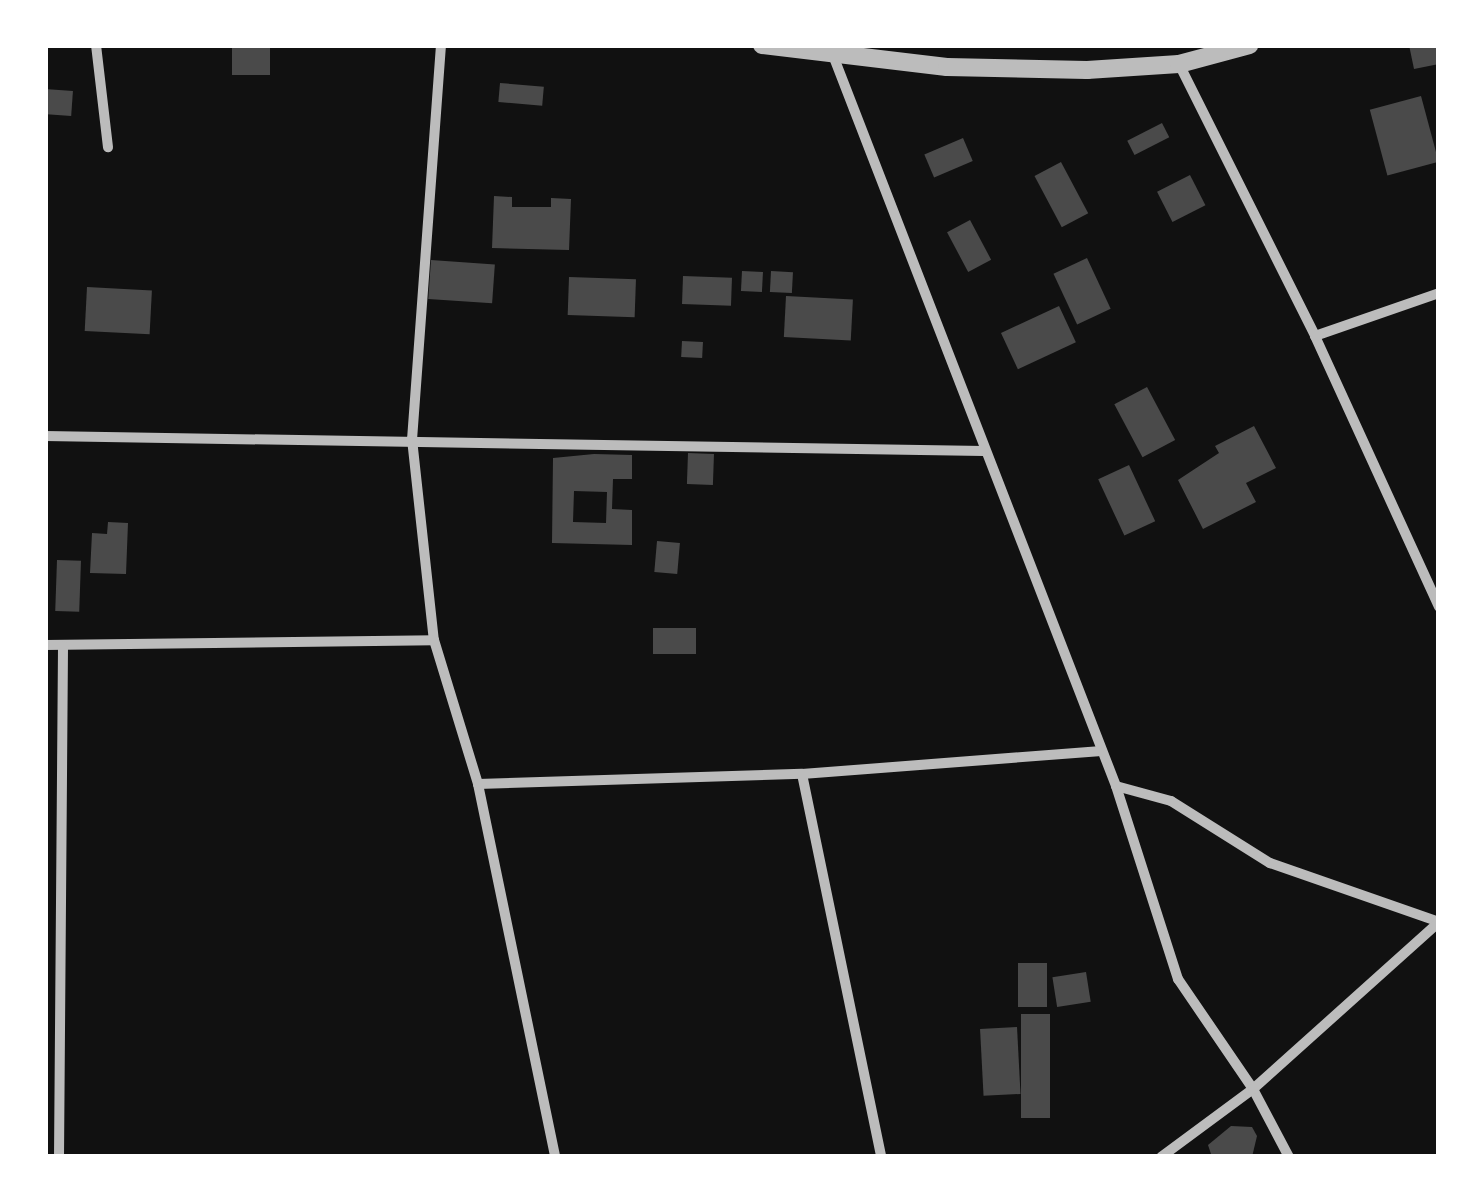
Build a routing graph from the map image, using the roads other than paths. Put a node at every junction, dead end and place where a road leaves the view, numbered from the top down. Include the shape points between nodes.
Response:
1 (96, 45) edge
2 (441, 45) edge
3 (762, 45) edge
4 (1250, 45) edge
5 (831, 50) edge
6 (1179, 64) junction
7 (108, 148) dead end
8 (1439, 293) edge
9 (1315, 336) junction
10 (45, 436) edge
11 (412, 439) junction
12 (984, 451) junction
13 (1439, 608) edge
14 (434, 640) junction
15 (45, 646) edge
16 (63, 646) junction
17 (1098, 751) junction
18 (802, 774) junction
19 (478, 784) junction
20 (1116, 786) junction
21 (1254, 1089) junction
22 (59, 1157) edge
23 (555, 1157) edge
24 (881, 1157) edge
25 (1160, 1157) edge
26 (1289, 1157) edge

1 - 7 street
2 - 11 street
3 - 5 street
4 - 6 street
5 - 6 street via 947,67
5 - 12 street
6 - 9 street
8 - 9 street
9 - 13 street
10 - 11 street
11 - 12 street
11 - 14 street
12 - 17 street
14 - 16 street
14 - 19 street
15 - 16 street
16 - 22 street
17 - 18 street
17 - 20 street
18 - 19 street
18 - 24 street
19 - 23 street
20 - 21 street via 1178,980
20 - 21 street via 1171,801 1270,863 1439,922
21 - 25 street
21 - 26 street

